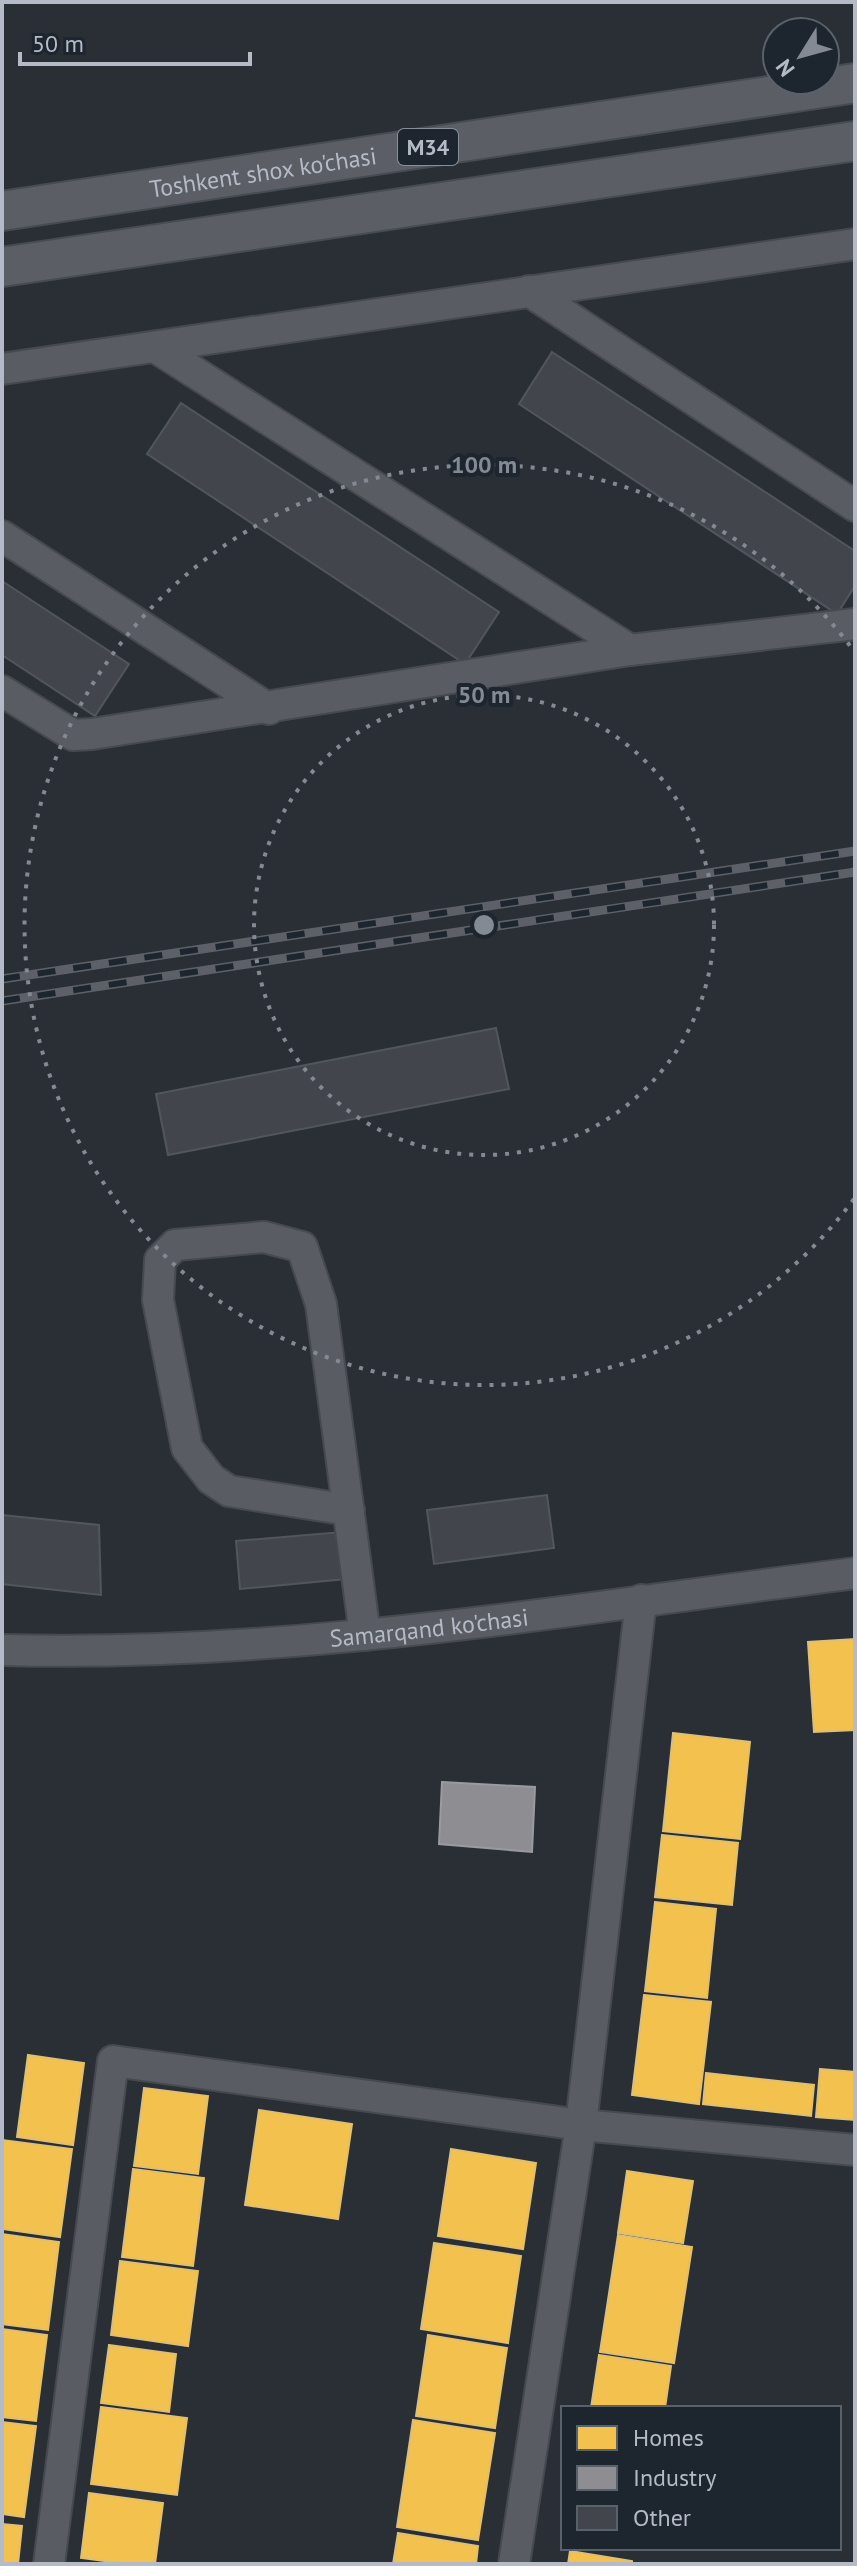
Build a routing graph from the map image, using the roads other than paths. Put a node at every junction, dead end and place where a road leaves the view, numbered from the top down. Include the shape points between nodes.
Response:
1 (855, 83) edge
2 (855, 141) edge
3 (2, 211) edge
4 (855, 244) edge
5 (2, 267) edge
6 (529, 291) junction
7 (155, 347) junction
8 (2, 369) edge
9 (855, 506) edge
10 (2, 536) edge
11 (855, 624) edge
12 (630, 650) junction
13 (2, 691) edge
14 (269, 709) junction
15 (349, 1510) junction
16 (855, 1573) edge
17 (641, 1600) junction
18 (365, 1635) junction
19 (2, 1650) edge
20 (581, 2125) junction
21 (855, 2150) edge
22 (49, 2564) edge
23 (514, 2564) edge

1 - 3 main road, Toshkent shox ko'chasi / M34
2 - 5 main road, M34
4 - 6 street
6 - 7 street
6 - 9 street
7 - 8 street
7 - 12 street
10 - 14 street
11 - 12 street
12 - 14 street
13 - 14 street via 73,735
15 - 15 street via 321,1304 302,1247 264,1237 175,1245 160,1260 158,1300 187,1448 211,1479 229,1491
15 - 18 street
16 - 17 street, Samarqand ko'chasi
17 - 18 street, Samarqand ko'chasi
17 - 20 street
18 - 19 street, Samarqand ko'chasi via 139,1651
20 - 21 street
20 - 22 street via 113,2061
20 - 23 street

